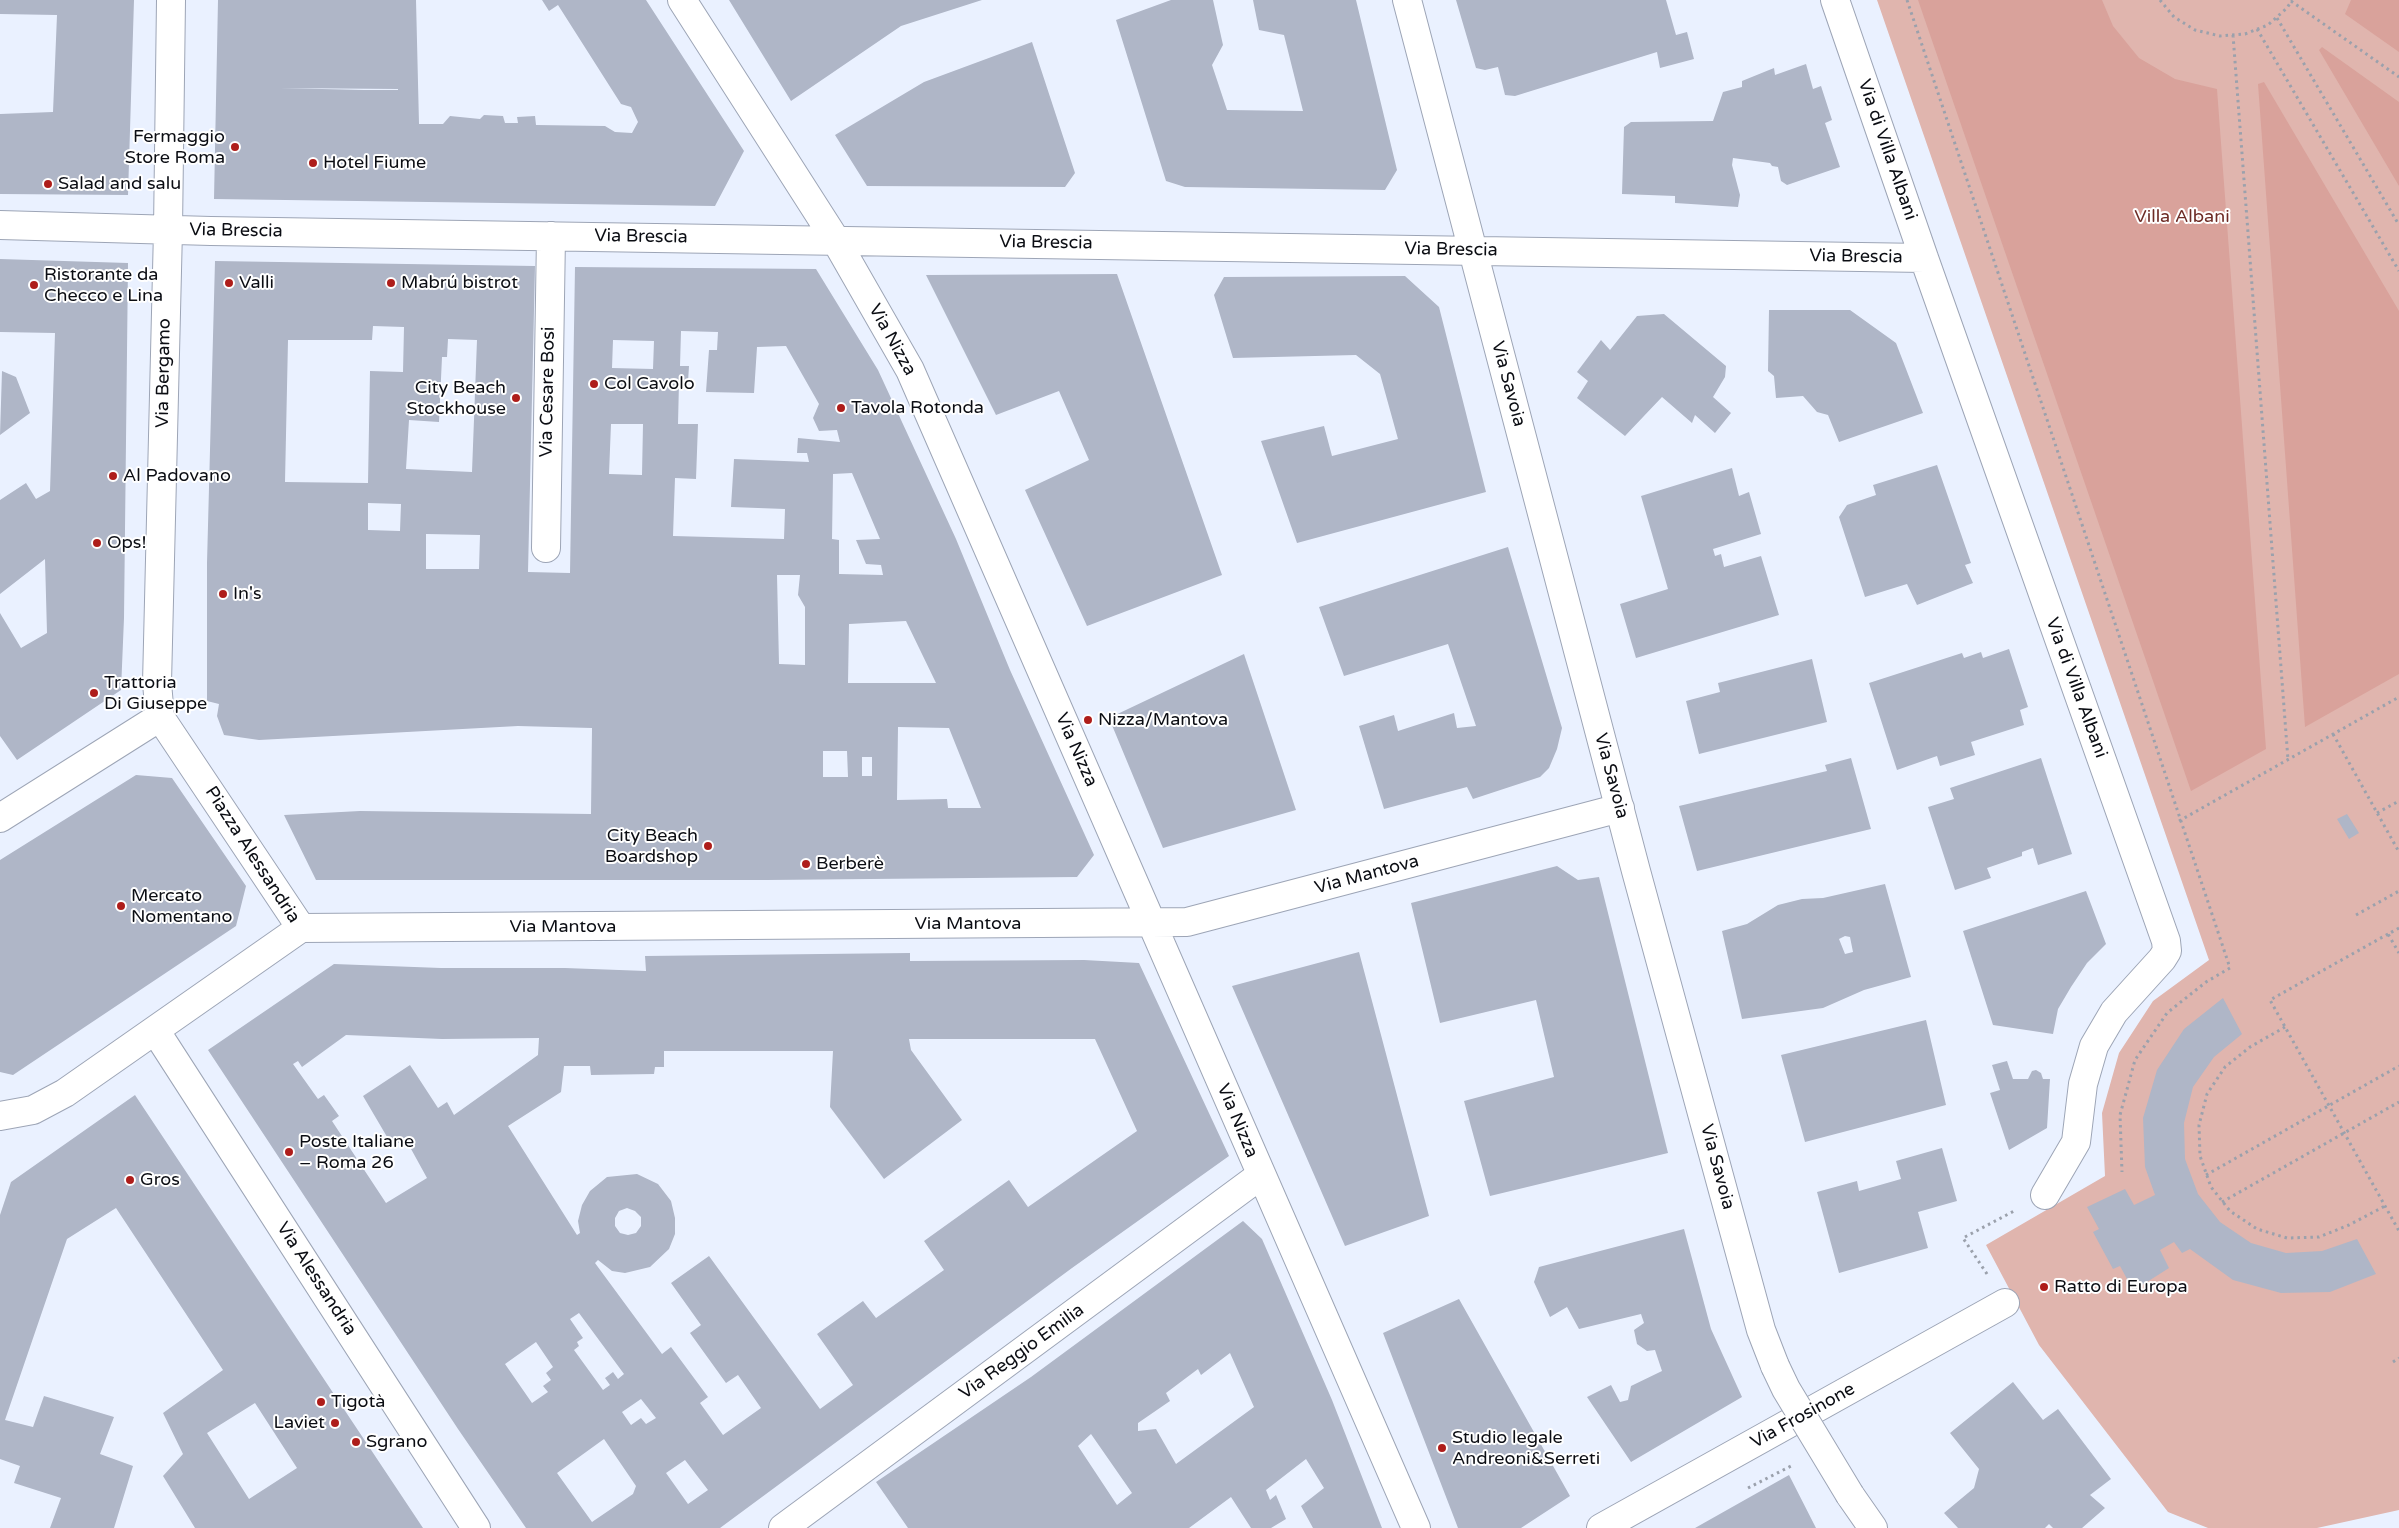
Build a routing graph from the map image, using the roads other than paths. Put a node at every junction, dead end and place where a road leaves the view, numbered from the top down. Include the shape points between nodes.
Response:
1 (171, 0) edge
2 (682, 0) edge
3 (1407, 0) edge
4 (1835, 0) edge
5 (0, 225) edge
6 (168, 230) junction
7 (551, 236) junction
8 (835, 239) junction
9 (1472, 251) junction
10 (1924, 258) junction
11 (546, 548) dead end
12 (160, 716) junction
13 (1620, 808) junction
14 (1, 816) edge
15 (1152, 923) junction
16 (301, 928) junction
17 (155, 1030) junction
18 (0, 1116) edge
19 (1261, 1175) junction
20 (2045, 1195) road end
21 (2005, 1303) road end
22 (476, 1528) edge
23 (784, 1528) edge
24 (1416, 1528) edge
25 (1601, 1528) edge
26 (1874, 1528) edge

1 - 6 street, Via Bergamo
2 - 8 street, Via Nizza
3 - 9 street, Via Savoia
4 - 10 street, Via di Villa Albani
5 - 6 street, Via Brescia
6 - 7 street, Via Brescia
6 - 12 street, Via Bergamo via 157,683
7 - 8 street, Via Brescia
7 - 11 street, Via Cesare Bosi
8 - 9 street, Via Brescia
8 - 15 street, Via Nizza via 910,370
9 - 10 street, Via Brescia
9 - 13 street, Via Savoia
10 - 20 street, Via di Villa Albani via 2166,940 2167,951 2162,960 2114,1012 2094,1046 2083,1084 2076,1142
12 - 14 street
12 - 16 street, Piazza Alessandria
13 - 15 street, Via Mantova via 1187,922
13 - 26 street, Via Savoia, bridge via 1761,1330 1775,1366 1850,1495
15 - 16 street, Via Mantova
15 - 19 street, Via Nizza
16 - 17 street, Piazza Alessandria
17 - 18 street, Piazza Alessandria via 49,1103 34,1110
17 - 22 street, Via Alessandria
19 - 23 street, Via Reggio Emilia
19 - 24 street, Via Nizza
21 - 25 street, Via Frosinone

